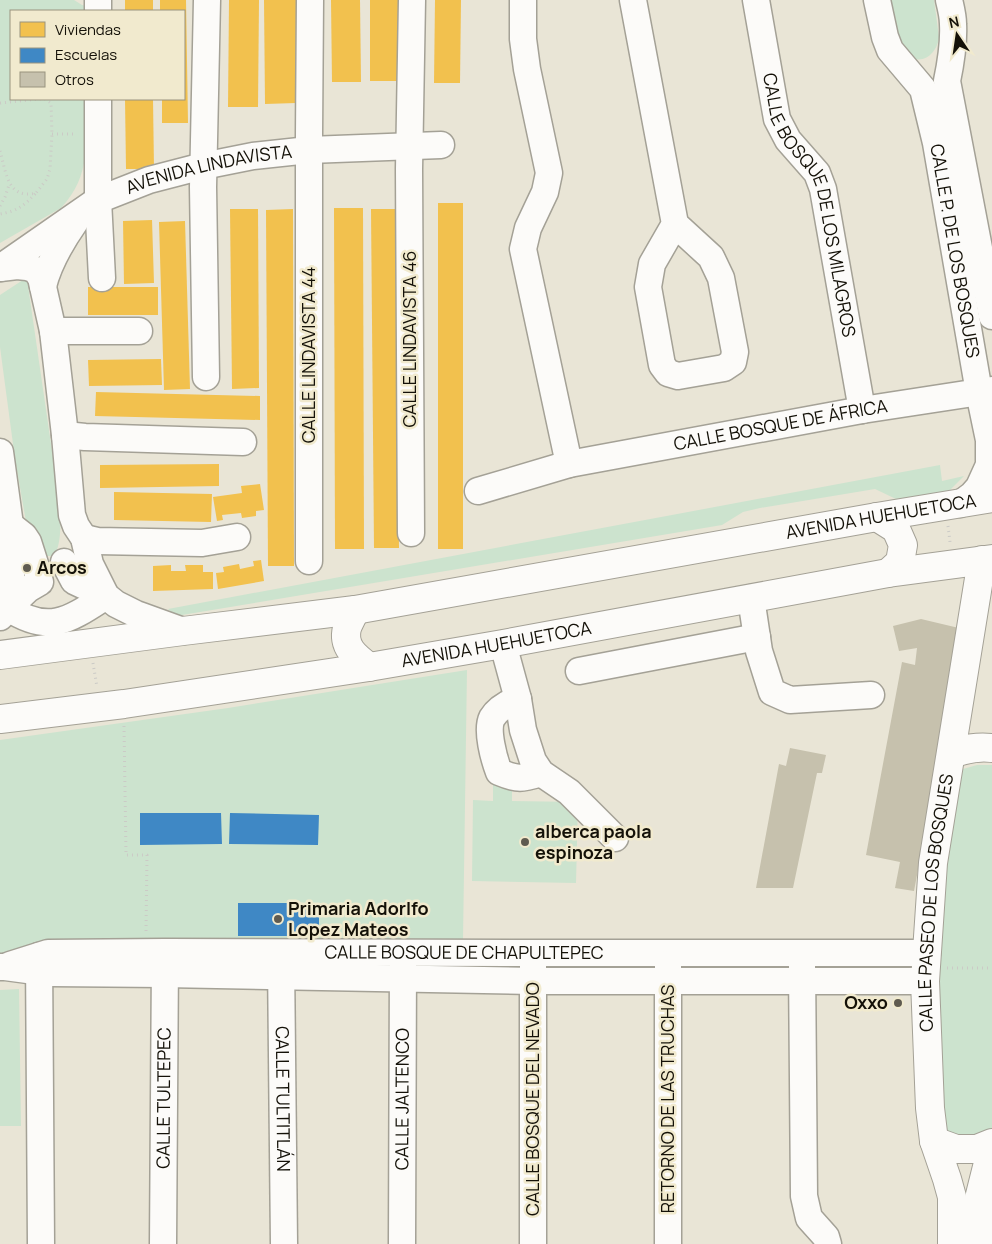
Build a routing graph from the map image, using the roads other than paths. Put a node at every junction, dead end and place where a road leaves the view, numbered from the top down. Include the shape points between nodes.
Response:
1 (207, 0) edge
2 (310, 0) edge
3 (412, 0) edge
4 (523, 0) edge
5 (634, 0) edge
6 (756, 0) edge
7 (877, 0) edge
8 (949, 0) edge
9 (953, 44) junction
10 (898, 60) junction
11 (98, 100) edge
12 (441, 144) dead end
13 (410, 145) junction
14 (309, 150) junction
15 (203, 166) junction
16 (91, 206) junction
17 (675, 224) junction
18 (0, 268) edge
19 (102, 278) dead end
20 (43, 286) junction
21 (992, 316) edge
22 (52, 331) junction
23 (139, 331) dead end
24 (206, 376) dead end
25 (986, 391) edge
26 (862, 410) junction
27 (65, 435) junction
28 (243, 442) dead end
29 (0, 452) edge
30 (568, 464) junction
31 (478, 491) dead end
32 (992, 498) edge
33 (953, 505) junction
34 (72, 515) junction
35 (877, 518) junction
36 (10, 525) junction
37 (411, 533) dead end
38 (238, 537) dead end
39 (84, 538) junction
40 (987, 560) edge
41 (310, 561) dead end
42 (67, 567) junction
43 (37, 571) junction
44 (888, 573) junction
45 (106, 596) junction
46 (752, 598) junction
47 (356, 610) junction
48 (4, 612) edge
49 (183, 631) junction
50 (757, 637) junction
51 (502, 644) junction
52 (0, 655) edge
53 (369, 667) junction
54 (579, 671) dead end
55 (871, 695) dead end
56 (518, 699) junction
57 (0, 719) edge
58 (992, 748) edge
59 (951, 754) junction
60 (541, 772) junction
61 (615, 838) dead end
62 (403, 953) junction
63 (533, 953) junction
64 (668, 953) junction
65 (802, 953) junction
66 (158, 959) junction
67 (39, 964) junction
68 (281, 965) junction
69 (2, 967) edge
70 (926, 967) junction
71 (403, 979) junction
72 (668, 980) junction
73 (801, 981) junction
74 (532, 982) junction
75 (934, 1141) junction
76 (991, 1152) edge
77 (41, 1244) edge
78 (163, 1244) edge
79 (284, 1244) edge
80 (402, 1244) edge
81 (533, 1244) edge
82 (668, 1244) edge
83 (828, 1244) edge
84 (952, 1244) edge
85 (979, 1244) edge

1 - 15 street
2 - 14 street, CALLE LINDAVISTA 44
3 - 13 street, CALLE LINDAVISTA 46
4 - 30 street via 527,69 548,172 546,192 528,228 523,249
5 - 17 street
6 - 26 street, CALLE BOSQUE DE LOS MILAGROS via 777,118 788,140 816,173 824,189
7 - 10 street, CALLE P. DE LOS BOSQUES via 885,36
8 - 9 street, CALLE P. DE LOS BOSQUES
9 - 10 street via 946,57 934,66 912,67
9 - 21 street, CALLE P. DE LOS BOSQUES via 947,81
10 - 25 street, CALLE P. DE LOS BOSQUES via 923,89
11 - 16 street
12 - 13 street, AVENIDA LINDAVISTA
13 - 14 street, AVENIDA LINDAVISTA
13 - 37 street, CALLE LINDAVISTA 46
14 - 15 street, AVENIDA LINDAVISTA
14 - 41 street, CALLE LINDAVISTA 44
15 - 16 street, AVENIDA LINDAVISTA via 149,180
15 - 24 street
16 - 18 street, AVENIDA LINDAVISTA
16 - 19 street
16 - 20 street via 56,251
17 - 17 street via 652,264 648,287 662,365 668,374 678,376 724,368 733,362 735,352 721,278 711,256
18 - 20 street via 18,266 36,270
20 - 22 street
22 - 23 street
22 - 27 street
25 - 26 street, CALLE BOSQUE DE ÁFRICA
25 - 33 street, CALLE P. DE LOS BOSQUES via 989,465 972,495
26 - 30 street, CALLE BOSQUE DE ÁFRICA
27 - 28 street
27 - 34 street
29 - 36 street
30 - 31 street, CALLE BOSQUE DE ÁFRICA
32 - 33 main road, AVENIDA HUEHUETOCA
33 - 35 main road, AVENIDA HUEHUETOCA
34 - 39 street
34 - 42 street via 63,553
35 - 44 main road via 896,529 903,545 900,562
35 - 47 main road, AVENIDA HUEHUETOCA
36 - 43 street via 28,542
36 - 48 street via 12,589
38 - 39 street via 202,543
39 - 45 street via 90,564
40 - 44 main road, AVENIDA HUEHUETOCA
40 - 59 main road, CALLE PASEO DE LOS BOSQUES
42 - 43 street via 56,580
42 - 45 street
43 - 48 street via 28,589
44 - 46 main road, AVENIDA HUEHUETOCA
45 - 48 street via 59,621 45,623
45 - 49 street via 136,614
46 - 50 street
46 - 51 main road, AVENIDA HUEHUETOCA
47 - 49 main road, AVENIDA HUEHUETOCA
47 - 53 main road via 347,629 346,640 351,653
49 - 52 main road, AVENIDA HUEHUETOCA
50 - 54 street
50 - 55 street via 772,692 790,700
51 - 53 main road, AVENIDA HUEHUETOCA
51 - 56 street
53 - 57 main road, AVENIDA HUEHUETOCA via 112,706
56 - 60 street via 523,730 533,761
56 - 60 street via 503,706 492,718 490,733 494,758 499,772 508,776 523,778
58 - 59 main road via 966,749
59 - 70 main road, CALLE PASEO DE LOS BOSQUES via 933,863
60 - 61 street via 569,792
62 - 63 street, CALLE BOSQUE DE CHAPULTEPEC
62 - 68 street, CALLE BOSQUE DE CHAPULTEPEC
62 - 71 street, CALLE JALTENCO
63 - 64 street, CALLE BOSQUE DE CHAPULTEPEC
63 - 74 street, CALLE BOSQUE DEL NEVADO
64 - 65 street, CALLE BOSQUE DE CHAPULTEPEC
64 - 72 street, RETORNO DE LAS TRUCHAS
65 - 70 street, CALLE BOSQUE DE CHAPULTEPEC
65 - 73 street
66 - 67 street, CALLE BOSQUE DE CHAPULTEPEC via 48,953
66 - 68 street, CALLE BOSQUE DE CHAPULTEPEC
66 - 78 street, CALLE TULTEPEC
67 - 69 street, CALLE BOSQUE DE CHAPULTEPEC
67 - 77 street
68 - 71 street, CALLE BOSQUE DE CHAPULTEPEC
68 - 79 street, CALLE TULTITLÁN
70 - 73 street, CALLE BOSQUE DE CHAPULTEPEC
70 - 75 main road, CALLE PASEO DE LOS BOSQUES
71 - 74 street, CALLE BOSQUE DE CHAPULTEPEC
71 - 80 street, CALLE JALTENCO
72 - 73 street, CALLE BOSQUE DE CHAPULTEPEC
72 - 74 street, CALLE BOSQUE DE CHAPULTEPEC
72 - 82 street, RETORNO DE LAS TRUCHAS
73 - 83 street via 804,1196 809,1218 826,1237
74 - 81 street, CALLE BOSQUE DEL NEVADO
75 - 76 main road via 956,1149
75 - 84 main road, CALLE PASEO DE LOS BOSQUES via 952,1197
76 - 85 main road via 979,1199

